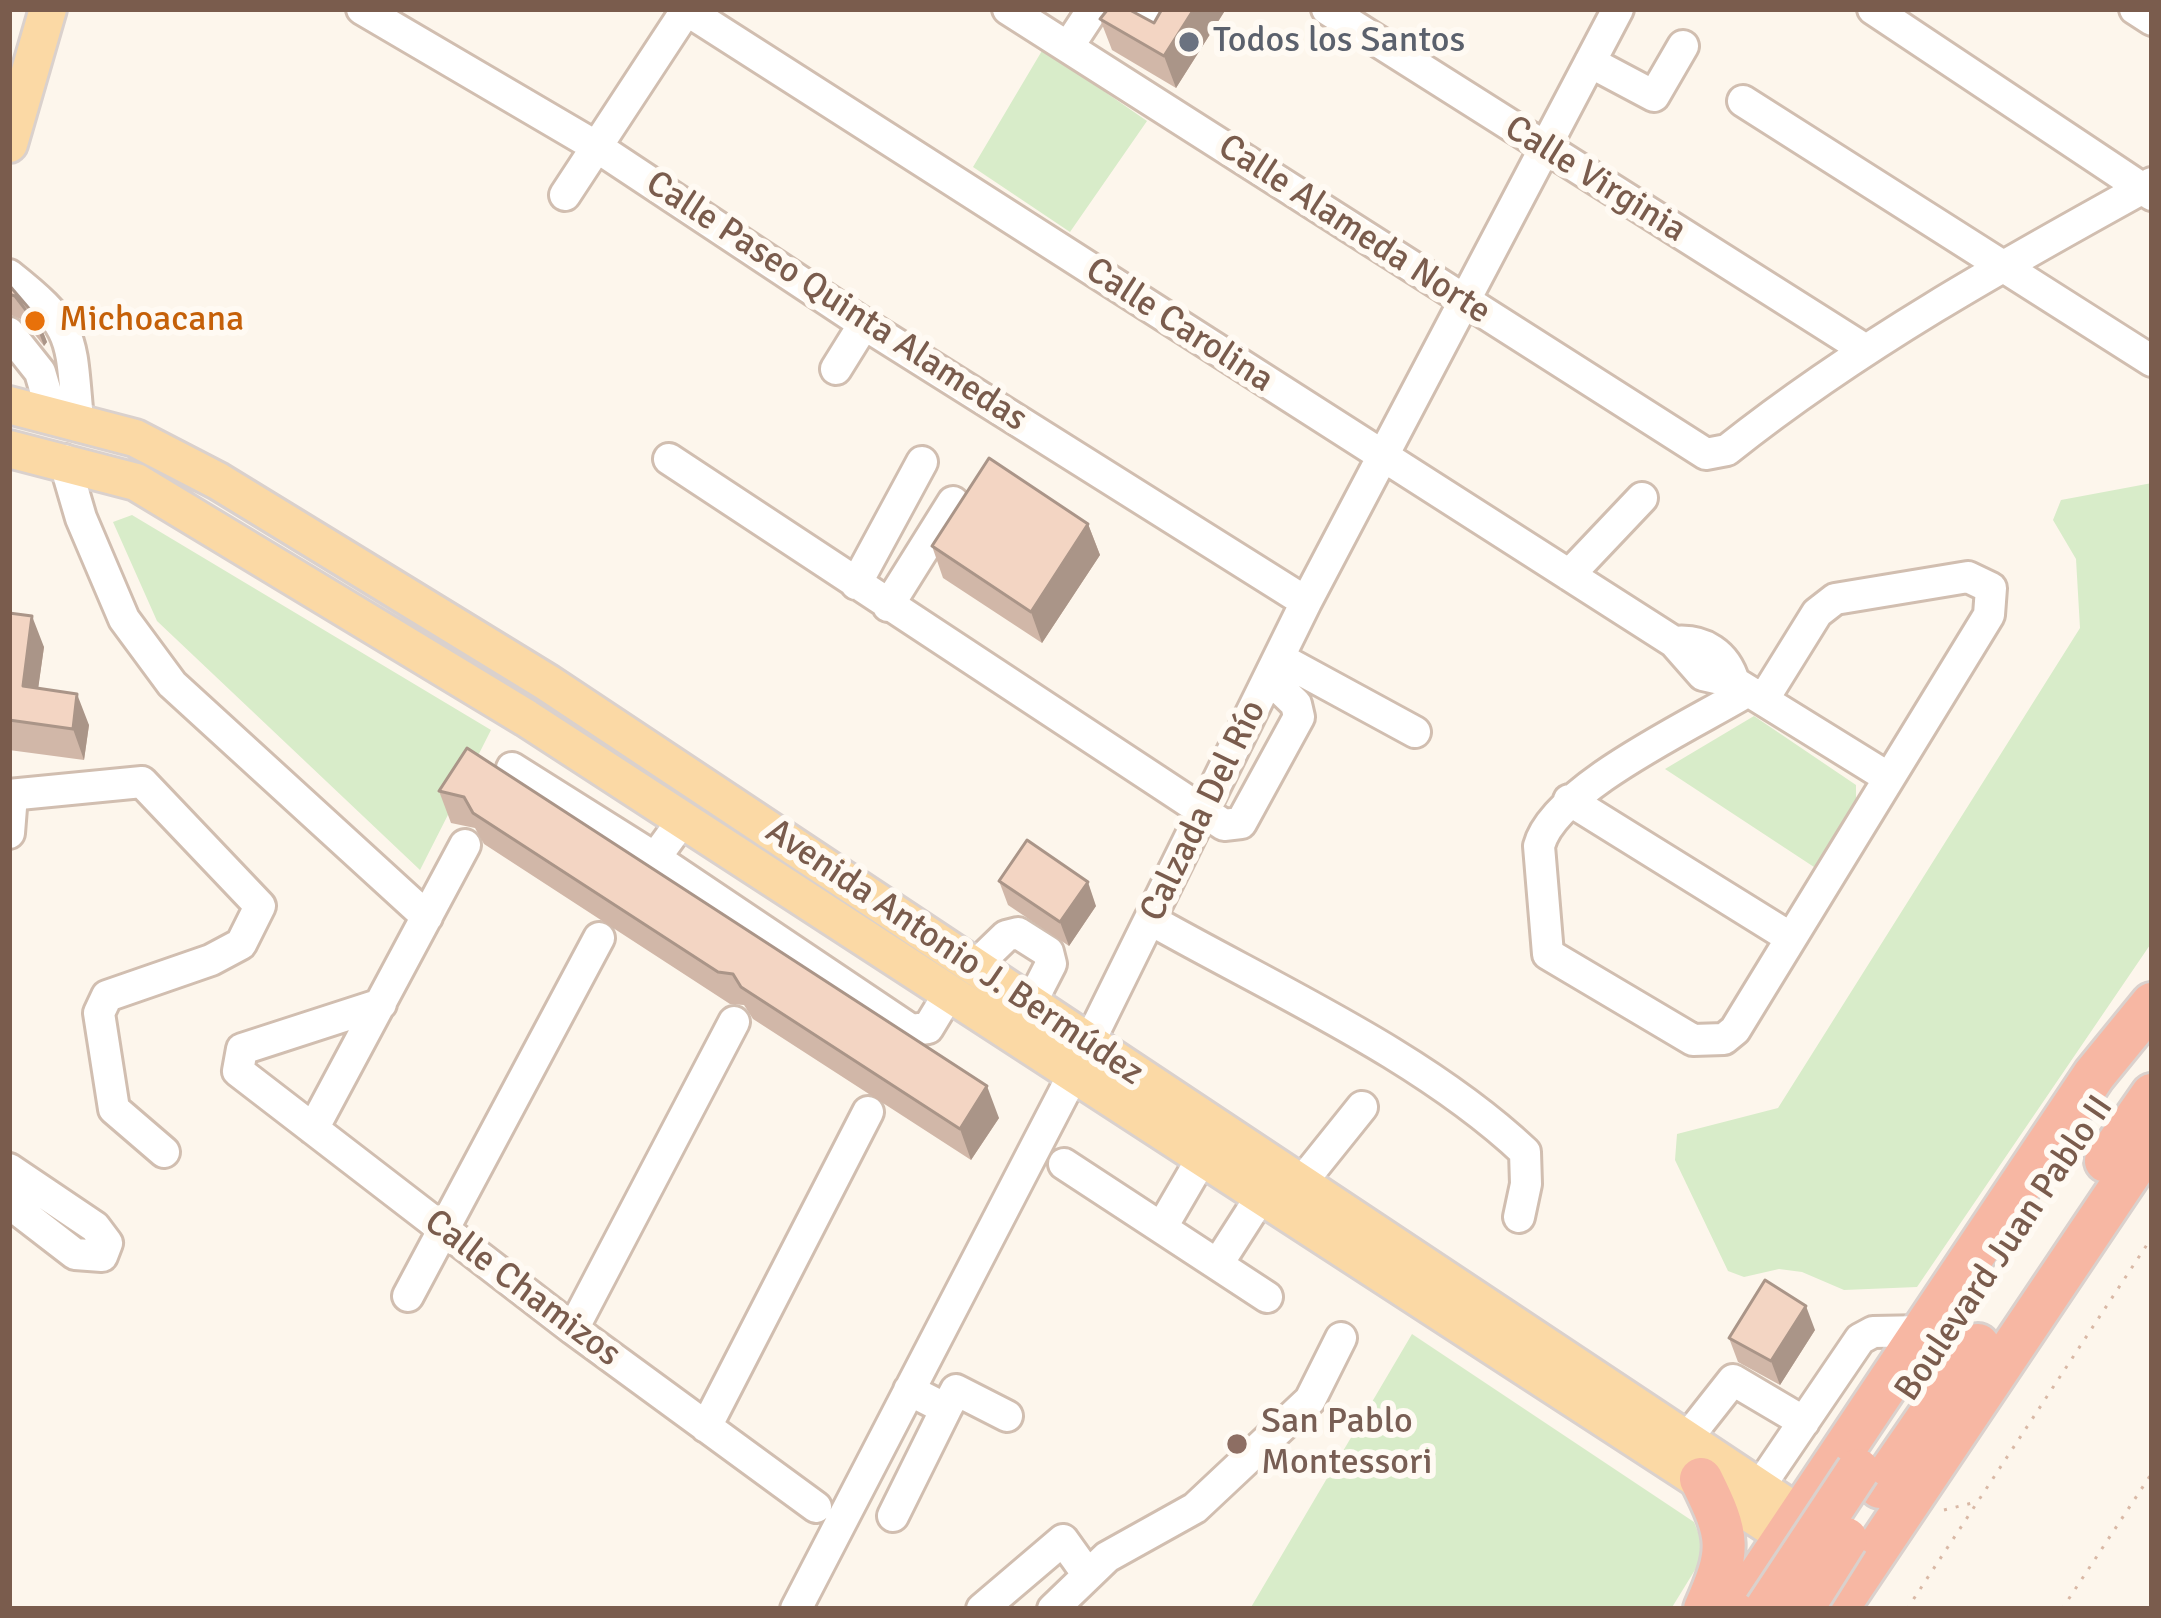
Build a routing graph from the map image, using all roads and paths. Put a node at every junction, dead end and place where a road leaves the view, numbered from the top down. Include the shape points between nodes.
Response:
1 (48, 9) edge
2 (362, 9) edge
3 (686, 9) edge
4 (1008, 9) edge
5 (1093, 9) edge
6 (1327, 9) edge
7 (1873, 9) edge
8 (2135, 9) edge
9 (1613, 11) edge
10 (2152, 20) edge
11 (1683, 46) dead end
12 (1068, 47) junction
13 (1590, 62) junction
14 (1743, 101) dead end
15 (9, 143) edge
16 (597, 147) junction
17 (1544, 148) junction
18 (2148, 189) edge
19 (565, 195) dead end
20 (2001, 265) junction
21 (9, 275) edge
22 (1466, 302) junction
23 (864, 324) junction
24 (9, 333) edge
25 (1864, 349) junction
26 (2152, 361) edge
27 (836, 369) dead end
28 (36, 406) edge
29 (14, 453) edge
30 (1386, 458) junction
31 (669, 459) dead end
32 (64, 460) junction
33 (922, 462) dead end
34 (1642, 498) dead end
35 (953, 502) dead end
36 (1569, 575) junction
37 (856, 584) junction
38 (1306, 602) junction
39 (888, 606) junction
40 (1274, 668) junction
41 (1748, 691) junction
42 (1415, 732) dead end
43 (512, 768) dead end
44 (1889, 778) junction
45 (11, 795) edge
46 (1569, 800) junction
47 (1204, 813) junction
48 (682, 820) junction
49 (9, 833) edge
50 (465, 845) dead end
51 (656, 858) junction
52 (427, 916) junction
53 (1151, 920) junction
54 (842, 925) junction
55 (599, 938) dead end
56 (1791, 938) junction
57 (817, 965) junction
58 (975, 966) junction
59 (948, 995) junction
60 (1030, 1003) junction
61 (381, 1004) junction
62 (2152, 1004) edge
63 (734, 1022) dead end
64 (2152, 1028) edge
65 (1089, 1043) junction
66 (1072, 1077) junction
67 (2133, 1091) edge
68 (1362, 1107) dead end
69 (868, 1112) dead end
70 (313, 1130) junction
71 (2152, 1141) edge
72 (164, 1152) dead end
73 (1201, 1160) junction
74 (1064, 1164) dead end
75 (9, 1169) edge
76 (1301, 1183) junction
77 (1260, 1198) junction
78 (9, 1203) edge
79 (1519, 1216) dead end
80 (1162, 1227) junction
81 (445, 1231) junction
82 (2152, 1237) edge
83 (1219, 1262) junction
84 (408, 1296) dead end
85 (1268, 1297) dead end
86 (573, 1330) junction
87 (1925, 1331) junction
88 (1341, 1338) dead end
89 (909, 1390) junction
90 (946, 1409) junction
91 (1007, 1416) dead end
92 (1804, 1421) junction
93 (706, 1426) junction
94 (1688, 1437) junction
95 (2152, 1473) edge
96 (1873, 1477) junction
97 (1701, 1480) junction
98 (1760, 1486) junction
99 (816, 1507) dead end
100 (893, 1516) dead end
101 (1793, 1526) junction
102 (1088, 1576) junction
103 (1854, 1583) edge
104 (1743, 1607) edge
105 (799, 1609) edge
106 (982, 1609) edge
107 (1053, 1609) edge
108 (1785, 1609) edge
109 (1802, 1609) edge
110 (1907, 1609) edge
111 (2062, 1609) edge

1 - 15 main road
2 - 16 street, Calle Paseo Quinta Alamedas
3 - 16 street
3 - 30 street, Calle Carolina
4 - 12 street, Calle Alameda Norte
5 - 12 street
6 - 17 street, Calle Virginia
7 - 18 street
8 - 10 street
9 - 13 street, Calzada Del Río
11 - 13 street via 1654,96
12 - 22 street, Calle Alameda Norte
13 - 17 street, Calzada Del Río
14 - 20 street
16 - 19 street
16 - 23 street, Calle Paseo Quinta Alamedas
17 - 22 street, Calzada Del Río
17 - 25 street, Calle Virginia
18 - 20 street
20 - 25 street
20 - 26 street
21 - 28 street via 67,329
22 - 25 street, Calle Alameda Norte via 1699,452 1727,450
22 - 30 street, Calzada Del Río
23 - 27 street
23 - 38 street, Calle Paseo Quinta Alamedas
24 - 28 street via 40,372
28 - 58 main road, Avenida Antonio J. Bermúdez via 135,438 218,481 548,683
29 - 32 main road, Avenida Antonio J. Bermúdez
30 - 36 street, Calle Carolina
30 - 38 street, Calzada Del Río
31 - 37 street
32 - 48 main road, Avenida Antonio J. Bermúdez via 136,482
32 - 52 street via 124,619 162,671
33 - 37 street
34 - 36 street
35 - 39 street
36 - 41 street, Calle Carolina via 1674,642 1706,646
37 - 39 street
38 - 40 street, Calzada Del Río
39 - 47 street
40 - 42 street
40 - 47 street, Calzada Del Río
40 - 47 street via 1299,717 1241,823 1224,825
41 - 44 street, Calle Carolina
41 - 44 street via 1826,604 1980,579 1991,588 1992,610
41 - 46 street
43 - 51 street
44 - 56 street
45 - 49 street
45 - 72 street via 142,782 260,906 242,944 107,995 99,1013 114,1109
46 - 56 street
46 - 56 street via 1539,845 1551,958 1694,1040 1711,1041 1735,1030
47 - 53 street, Calzada Del Río
48 - 51 street
48 - 54 main road, Avenida Antonio J. Bermúdez
50 - 52 street
51 - 57 street
52 - 61 street
53 - 65 street, Calzada Del Río
53 - 79 street via 1407,1065 1502,1131 1525,1152
54 - 57 street
54 - 59 main road, Avenida Antonio J. Bermúdez
55 - 81 street
57 - 59 street via 916,1031 928,1028
58 - 60 main road, Avenida Antonio J. Bermúdez
58 - 60 street via 1018,933 1048,952 1051,964
59 - 66 main road, Avenida Antonio J. Bermúdez
60 - 65 main road, Avenida Antonio J. Bermúdez
61 - 70 street
61 - 70 street, Calle Chamizos via 242,1049 242,1077
62 - 87 highway via 2094,1075
63 - 86 street
64 - 67 highway, Boulevard Juan Pablo II
65 - 66 street, Calzada Del Río
65 - 76 main road, Avenida Antonio J. Bermúdez
66 - 73 main road, Avenida Antonio J. Bermúdez
66 - 89 street, Calzada Del Río
67 - 96 highway, Boulevard Juan Pablo II
68 - 76 street
69 - 93 street
70 - 81 street, Calle Chamizos
71 - 96 highway
73 - 77 main road, Avenida Antonio J. Bermúdez
73 - 80 street
74 - 80 street
75 - 78 street via 95,1227 107,1244 102,1256 75,1255
76 - 94 main road, Avenida Antonio J. Bermúdez
77 - 83 street
77 - 97 main road, Avenida Antonio J. Bermúdez
80 - 83 street
81 - 84 street
81 - 86 street, Calle Chamizos
82 - 110 path
83 - 85 street
86 - 93 street, Calle Chamizos
87 - 92 street via 1866,1334
87 - 96 highway
88 - 102 street via 1294,1416 1195,1508 1138,1537
89 - 90 street
89 - 105 street, Calzada Del Río
90 - 91 street via 956,1390
90 - 100 street
92 - 94 street via 1733,1380
92 - 98 street
93 - 99 street, Calle Chamizos
94 - 98 main road, Avenida Antonio J. Bermúdez
95 - 111 path
96 - 101 highway
96 - 103 highway
96 - 104 highway, bridge
96 - 109 highway, bridge
97 - 101 main road, Avenida Antonio J. Bermúdez
97 - 104 highway via 1719,1514
98 - 101 main road, Avenida Antonio J. Bermúdez
101 - 103 main road, Avenida Antonio J. Bermúdez
101 - 104 highway
102 - 106 street via 1063,1540
102 - 107 street
104 - 108 highway via 1766,1599

